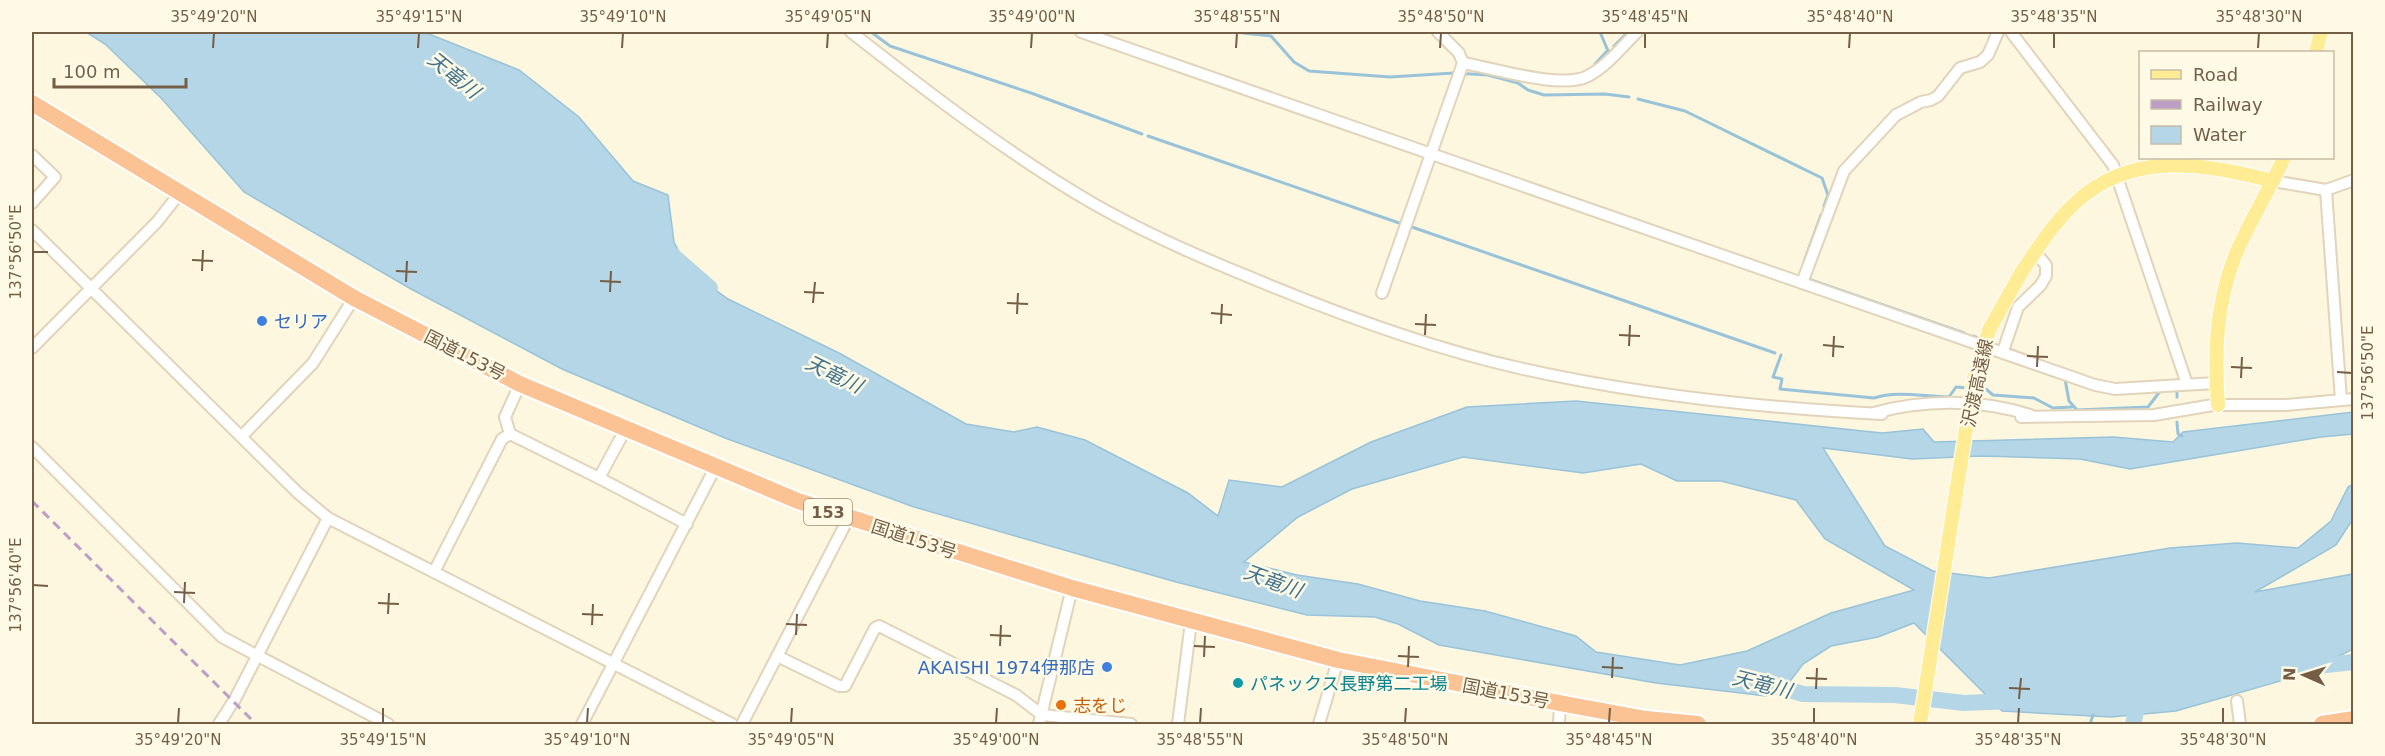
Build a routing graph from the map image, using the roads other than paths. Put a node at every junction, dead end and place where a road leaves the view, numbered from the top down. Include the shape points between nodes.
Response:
1 (850, 32) edge
2 (1081, 32) edge
3 (1438, 32) edge
4 (1637, 32) edge
5 (1998, 32) edge
6 (2011, 32) edge
7 (2321, 32) edge
8 (864, 36) edge
9 (2316, 51) edge
10 (1461, 69) junction
11 (32, 103) edge
12 (1430, 153) junction
13 (32, 154) edge
14 (2284, 159) edge
15 (2118, 176) junction
16 (2354, 180) edge
17 (2273, 181) junction
18 (2326, 190) junction
19 (180, 194) junction
20 (32, 203) edge
21 (32, 230) edge
22 (2035, 252) junction
23 (1802, 283) junction
24 (92, 287) junction
25 (1382, 293) dead end
26 (354, 298) junction
27 (32, 348) edge
28 (2003, 351) junction
29 (520, 384) junction
30 (2187, 384) junction
31 (2216, 384) junction
32 (2354, 399) edge
33 (2341, 400) junction
34 (2218, 405) junction
35 (2021, 417) dead end
36 (2037, 417) junction
37 (625, 430) junction
38 (510, 434) junction
39 (242, 436) junction
40 (32, 447) edge
41 (715, 468) junction
42 (599, 478) junction
43 (328, 518) junction
44 (848, 519) junction
45 (687, 524) junction
46 (434, 572) junction
47 (1072, 588) junction
48 (1191, 622) junction
49 (256, 656) junction
50 (777, 656) junction
51 (1338, 660) junction
52 (614, 665) junction
53 (2237, 701) dead end
54 (1560, 704) junction
55 (2354, 719) edge
56 (1041, 720) edge
57 (1559, 723) dead end
58 (219, 724) edge
59 (388, 724) edge
60 (582, 724) edge
61 (732, 724) edge
62 (742, 724) edge
63 (1131, 724) edge
64 (1178, 724) edge
65 (1319, 724) edge
66 (1698, 724) edge
67 (1920, 724) edge
68 (2240, 724) edge
69 (2322, 724) edge

1 - 8 street
2 - 12 street
3 - 10 street via 1459,53
4 - 10 street via 1599,69 1575,80
5 - 23 street via 1988,55 1960,68 1938,96 1896,115 1844,171
6 - 15 street
7 - 9 main road
8 - 36 street via 1004,146 1098,206 1203,258 1410,337 1518,368 1698,396 1878,414 1917,406 1981,403
10 - 12 street
11 - 19 highway, 国道153号 / 153
12 - 23 street
12 - 25 street
13 - 20 street via 55,177
14 - 17 main road
15 - 17 main road, 沢渡高遠線 via 2180,164 2220,168
15 - 22 main road, 沢渡高遠線 via 2075,203
15 - 30 street
16 - 18 street
17 - 18 street
17 - 31 main road via 2226,283 2217,324
18 - 33 street
19 - 24 street
19 - 26 highway, 国道153号 / 153
21 - 24 street
22 - 28 street via 2046,265 2046,276 2018,307
22 - 67 main road, 沢渡高遠線, bridge via 1989,330 1974,378
23 - 28 street
24 - 27 street
24 - 39 street
26 - 29 highway, 国道153号 / 153
26 - 39 street via 313,363
28 - 30 street via 2105,387
29 - 37 highway, 国道153号 / 153
29 - 38 street via 505,417
30 - 31 street
31 - 34 main road
32 - 33 street
33 - 34 street
34 - 36 street via 2154,415
35 - 36 street
37 - 41 highway, 国道153号 / 153
37 - 42 street
38 - 42 street
38 - 46 street via 502,439
39 - 43 street
40 - 49 street via 222,637
41 - 44 highway, 国道153号 / 153
41 - 45 street
42 - 45 street
43 - 46 street
43 - 49 street
44 - 47 highway, 国道153号 / 153
44 - 50 street
45 - 52 street
46 - 52 street
47 - 48 highway, 国道153号 / 153
47 - 56 street
48 - 51 highway, 国道153号 / 153
48 - 64 street
49 - 58 street
49 - 59 street
50 - 56 street via 845,686 879,626 1016,695
50 - 62 street
51 - 54 highway, 国道153号 / 153
51 - 65 street
52 - 60 street
52 - 61 street
53 - 68 street
54 - 57 street
54 - 66 highway, 国道153号 / 153
55 - 69 highway
56 - 63 street

